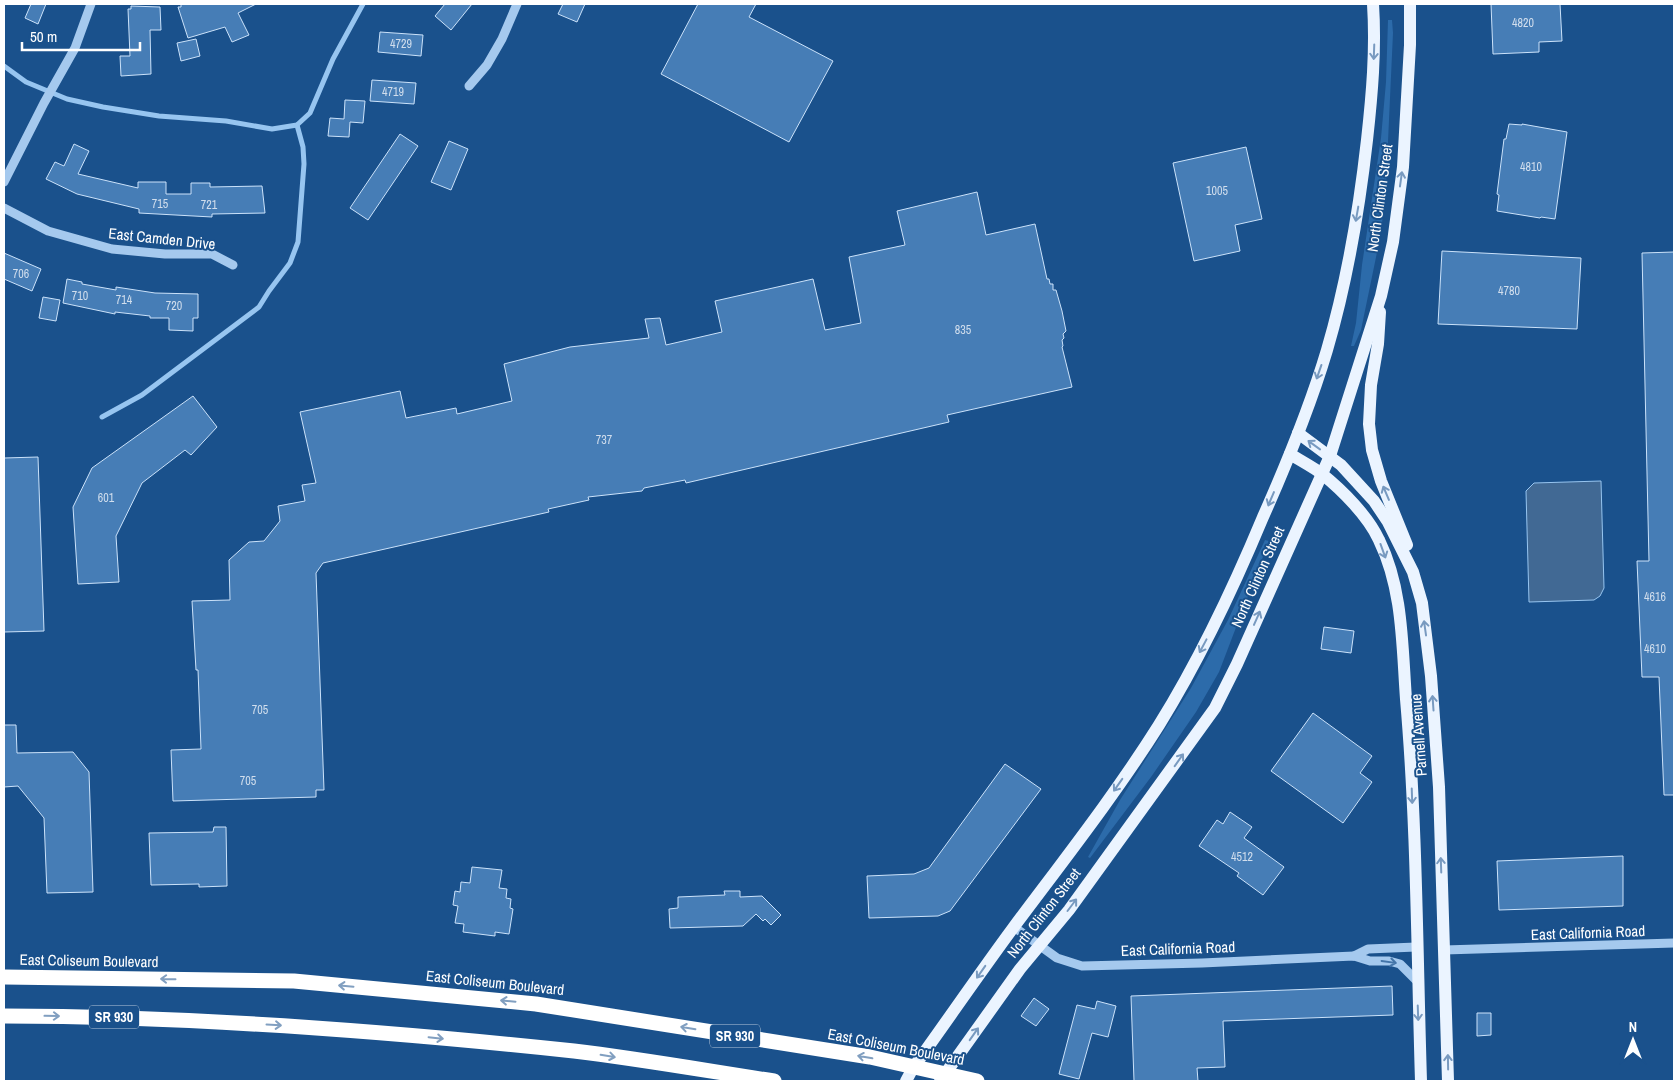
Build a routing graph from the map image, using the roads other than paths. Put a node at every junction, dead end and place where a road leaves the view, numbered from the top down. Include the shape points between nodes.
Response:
1 (91, 4) edge
2 (517, 4) edge
3 (1373, 4) edge
4 (1410, 4) edge
5 (469, 86) dead end
6 (4, 182) edge
7 (4, 208) edge
8 (233, 264) dead end
9 (1381, 296) junction
10 (1298, 433) junction
11 (1290, 454) junction
12 (1330, 456) junction
13 (1321, 473) junction
14 (1413, 572) junction
15 (1014, 927) junction
16 (1674, 943) edge
17 (1039, 945) junction
18 (1416, 947) junction
19 (1444, 950) junction
20 (1354, 956) junction
21 (4, 977) edge
22 (1417, 981) junction
23 (4, 1016) edge
24 (909, 1075) edge
25 (942, 1077) edge
26 (774, 1081) edge
27 (976, 1081) edge
28 (1421, 1081) edge
29 (1448, 1081) edge

1 - 6 street via 75,48
2 - 5 street via 487,65
3 -> 10 main road, North Clinton Street via 1372,95 1360,198 1340,301
9 -> 4 main road, North Clinton Street via 1393,242 1403,167
7 - 8 street, East Camden Drive via 48,231 112,249 212,254
9 - 12 main road, North Clinton Street
14 -> 9 main road via 1406,540 1381,481 1372,450 1370,385 1378,344
10 - 11 main road, North Clinton Street
12 -> 10 main road, Parnell Avenue
11 - 13 main road, Parnell Avenue
11 -> 15 main road, North Clinton Street via 1245,564 1182,686 1128,771
12 - 13 main road, North Clinton Street
12 - 14 main road, Parnell Avenue via 1374,501
17 -> 13 main road, North Clinton Street via 1069,910 1215,708
13 -> 18 main road, Parnell Avenue via 1365,518 1379,539 1393,577 1399,608 1411,758
19 -> 14 main road, Parnell Avenue via 1439,787 1431,676 1422,603
15 - 17 street, East California Road
15 -> 24 main road, North Clinton Street
16 - 19 street, East California Road
17 - 20 street, East California Road via 1057,958 1082,966
25 -> 17 main road, North Clinton Street
18 - 20 street, East California Road via 1368,949
18 - 22 main road, Parnell Avenue
29 -> 19 main road, Parnell Avenue
20 -> 22 street, East California Road via 1400,964
24 -> 21 highway, East Coliseum Boulevard / SR 930 via 870,1058 536,1004 294,981
22 -> 28 main road, Parnell Avenue
23 -> 26 highway, SR 930 via 151,1018 304,1026 575,1052
24 - 25 highway, East Coliseum Boulevard / SR 930
25 - 27 highway, East Coliseum Boulevard / SR 930

